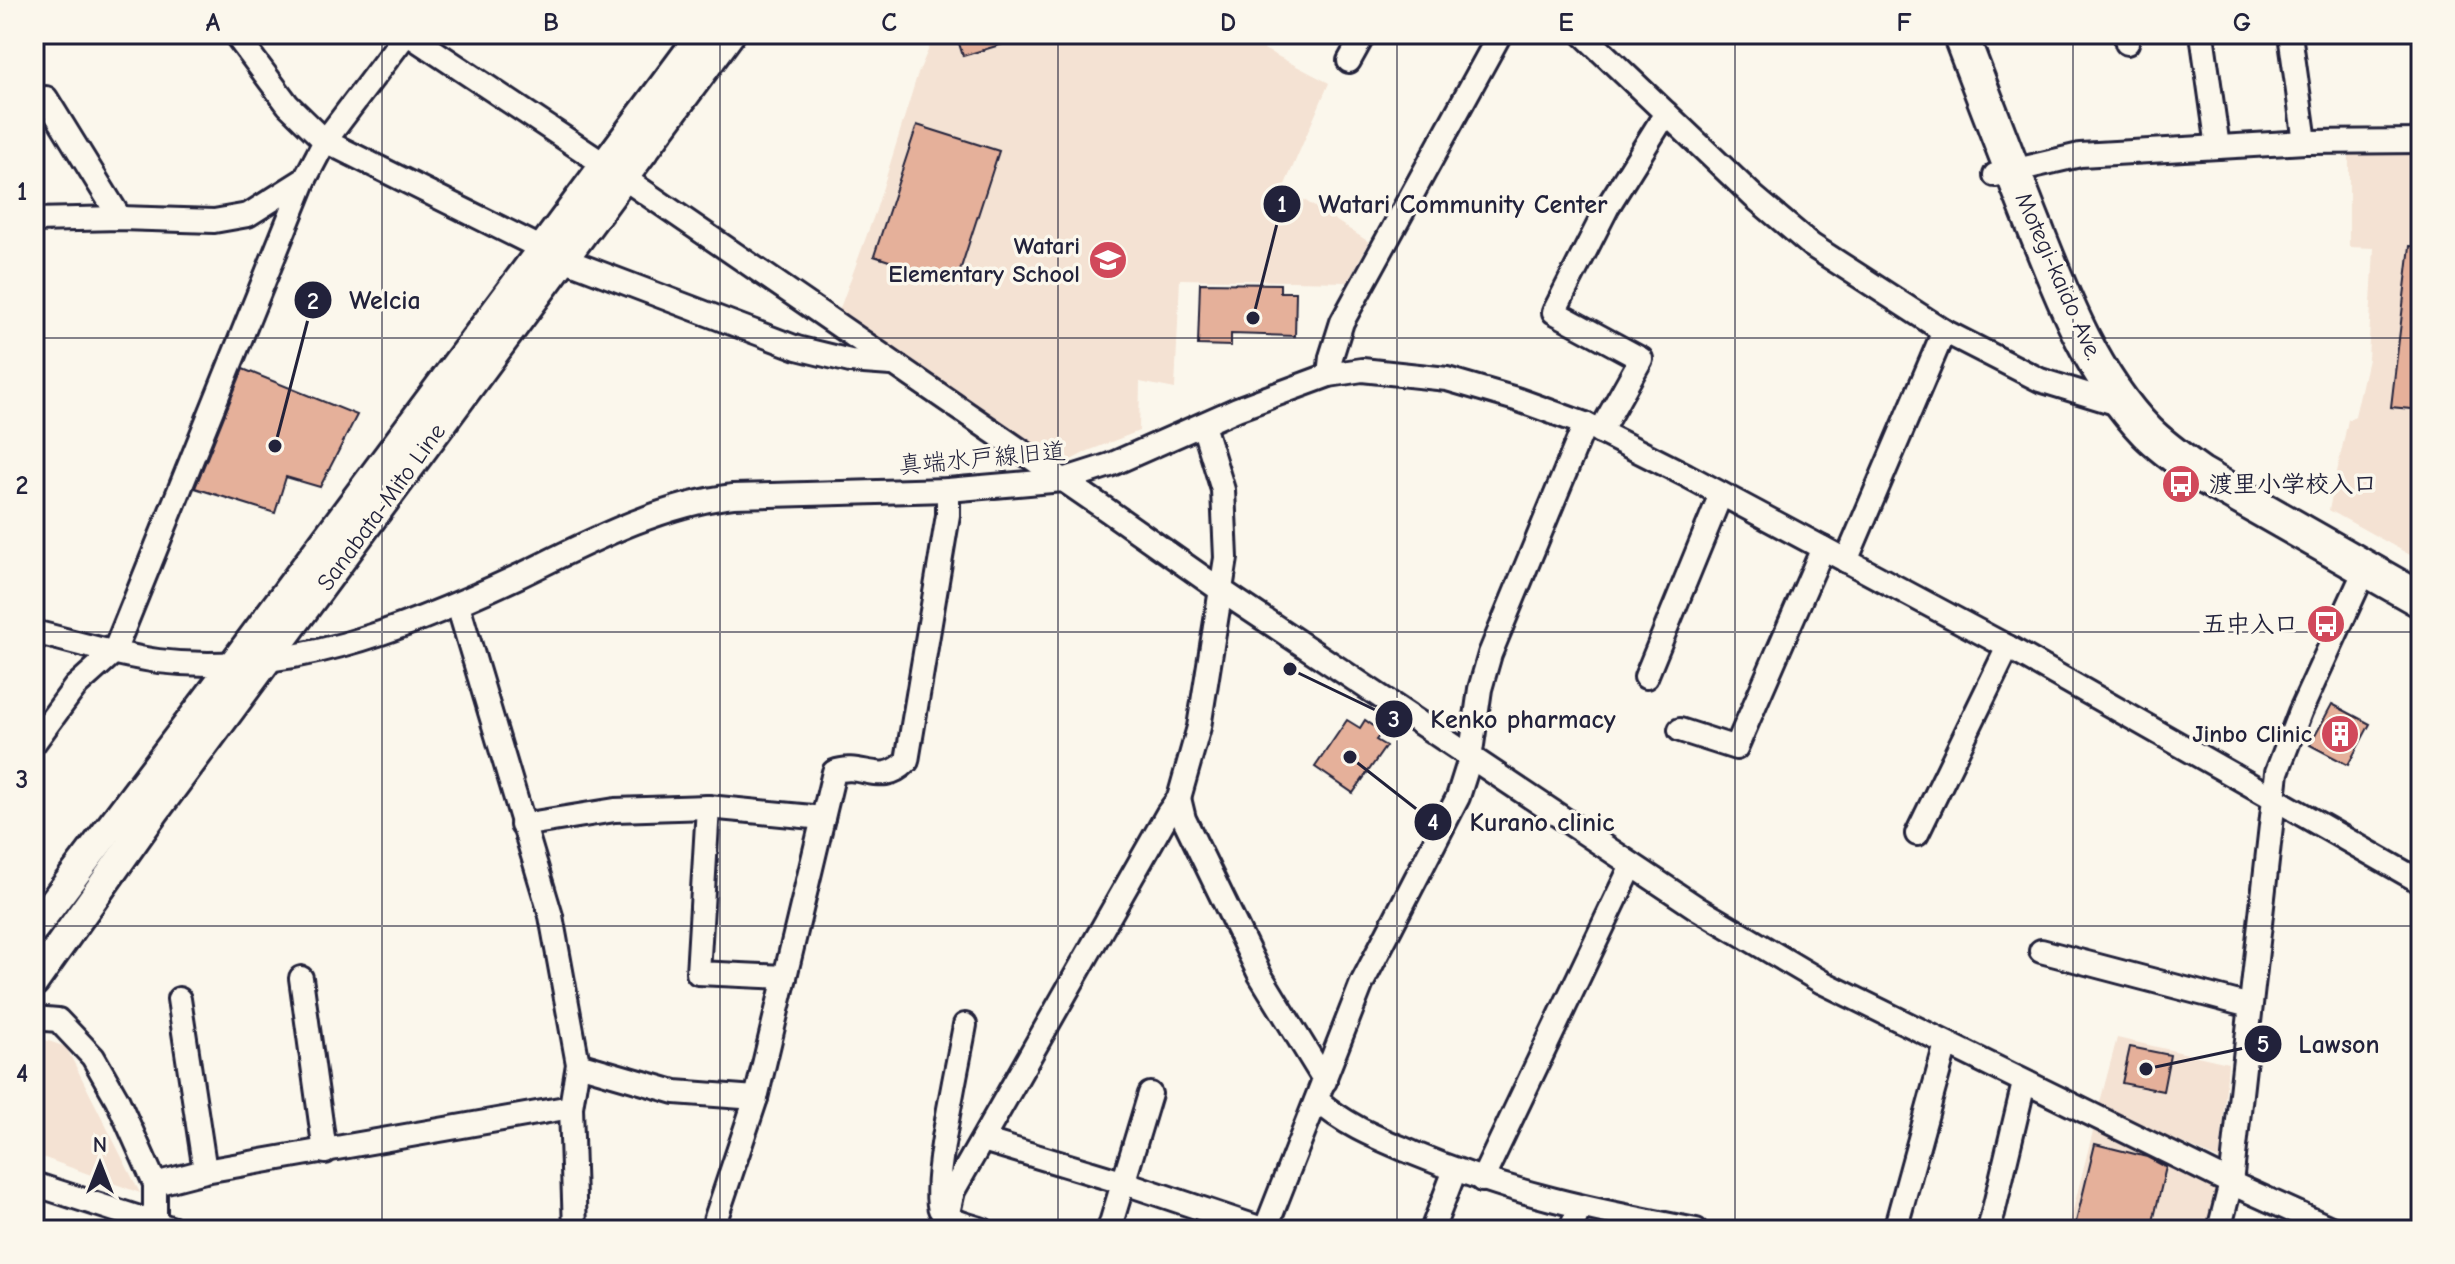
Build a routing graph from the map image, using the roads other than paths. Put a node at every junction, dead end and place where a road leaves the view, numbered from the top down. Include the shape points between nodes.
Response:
1 (235, 34) edge
2 (407, 34) edge
3 (702, 34) edge
4 (730, 34) edge
5 (1364, 34) edge
6 (1500, 34) edge
7 (1583, 34) edge
8 (1960, 34) edge
9 (2202, 34) edge
10 (2290, 34) edge
11 (1349, 61) dead end
12 (46, 98) dead end
13 (1666, 113) junction
14 (325, 141) junction
15 (2421, 141) edge
16 (2305, 142) junction
17 (2218, 147) junction
18 (614, 172) junction
19 (2003, 173) junction
20 (305, 179) junction
21 (120, 218) junction
22 (34, 220) edge
23 (552, 254) junction
24 (1944, 331) junction
25 (892, 364) junction
26 (1329, 375) junction
27 (2126, 406) junction
28 (1203, 425) junction
29 (1592, 428) junction
30 (1063, 480) junction
31 (948, 490) junction
32 (1721, 494) junction
33 (1823, 548) junction
34 (1846, 561) junction
35 (2365, 570) junction
36 (1222, 591) junction
37 (2421, 600) edge
38 (458, 605) junction
39 (34, 632) edge
40 (2008, 647) junction
41 (114, 652) junction
42 (268, 660) junction
43 (235, 662) junction
44 (1646, 677) dead end
45 (1680, 730) dead end
46 (34, 743) edge
47 (1470, 759) junction
48 (2273, 797) junction
49 (1179, 798) junction
50 (708, 807) junction
51 (823, 818) junction
52 (522, 825) junction
53 (1917, 834) dead end
54 (1632, 865) junction
55 (2421, 882) edge
56 (34, 928) edge
57 (2041, 951) dead end
58 (785, 977) junction
59 (301, 978) dead end
60 (34, 982) edge
61 (179, 999) dead end
62 (2250, 1006) junction
63 (34, 1018) edge
64 (965, 1025) dead end
65 (1946, 1044) junction
66 (578, 1064) junction
67 (2024, 1083) junction
68 (1321, 1091) junction
69 (1150, 1094) dead end
70 (756, 1098) junction
71 (571, 1107) junction
72 (983, 1140) junction
73 (325, 1152) junction
74 (1455, 1170) junction
75 (205, 1171) junction
76 (1482, 1180) junction
77 (1125, 1183) junction
78 (2231, 1183) junction
79 (34, 1184) edge
80 (155, 1184) junction
81 (1580, 1208) junction
82 (945, 1224) edge
83 (171, 1228) edge
84 (575, 1230) edge
85 (712, 1230) edge
86 (983, 1230) edge
87 (1109, 1230) edge
88 (1432, 1230) edge
89 (1570, 1230) edge
90 (1696, 1230) edge
91 (1895, 1230) edge
92 (1989, 1230) edge
93 (2219, 1230) edge
94 (2335, 1230) edge

1 - 14 street via 288,105
2 - 14 street
2 - 18 street
3 - 18 main road, Sanabata-Mito Line
4 - 18 main road, Sanabata-Mito Line
5 - 11 street
6 - 26 street via 1342,322
7 - 13 street
8 - 19 highway, Motegi-kaido Ave.
9 - 17 street
10 - 16 street
12 - 21 street
13 - 24 street via 1811,245
13 - 29 street via 1608,206 1554,312 1641,359
14 - 20 street
14 - 23 street
15 - 16 street
16 - 17 street
17 - 19 street via 2080,155
18 - 23 main road, Sanabata-Mito Line
18 - 25 street
19 - 27 highway, Motegi-kaido Ave. via 2079,332
20 - 21 street via 248,215 214,221
20 - 41 street
21 - 22 street
23 - 25 street via 797,348 850,361
23 - 42 main road, Sanabata-Mito Line
23 - 43 main road, Sanabata-Mito Line
24 - 27 street via 2040,380
24 - 34 street
25 - 30 street
26 - 28 street, 真端水戸線旧道
26 - 29 street, 真端水戸線旧道 via 1362,370 1447,379
27 - 35 highway, Motegi-kaido Ave. via 2147,431 2200,474
28 - 30 street, 真端水戸線旧道
28 - 36 street via 1223,490
29 - 32 street, 真端水戸線旧道
29 - 47 street via 1490,654
30 - 31 street, 真端水戸線旧道
30 - 36 street
31 - 38 street, 真端水戸線旧道 via 706,499 628,526
31 - 51 street via 907,761 897,771 880,775 845,768 834,772
32 - 33 street, 真端水戸線旧道
32 - 44 street
33 - 34 street, 真端水戸線旧道
33 - 45 street via 1736,748
34 - 40 street, 真端水戸線旧道
35 - 37 highway, Motegi-kaido Ave.
35 - 48 street via 2288,740
36 - 47 street
36 - 49 street via 1199,727
38 - 42 street, 真端水戸線旧道 via 340,647
38 - 52 street
39 - 41 street, 真端水戸線旧道
40 - 48 street, 真端水戸線旧道
40 - 53 street
41 - 43 street, 真端水戸線旧道 via 158,661
41 - 46 street via 75,687
42 - 43 street, 真端水戸線旧道
42 - 60 main road, Sanabata-Mito Line
43 - 56 main road, Sanabata-Mito Line
47 - 54 street
47 - 68 street via 1458,797 1362,983
48 - 55 street, 真端水戸線旧道
48 - 62 street
49 - 68 street via 1184,819
49 - 72 street
50 - 51 street
50 - 52 street via 615,810
50 - 58 street via 698,973
51 - 58 street
52 - 66 street via 551,916
54 - 65 street via 1822,982
54 - 76 street
57 - 62 street
58 - 70 street
59 - 73 street
61 - 75 street
62 - 78 street
63 - 80 street via 58,1020 93,1057
64 - 82 street via 939,1174 938,1206
65 - 67 street
65 - 91 street
66 - 70 street via 675,1092
66 - 71 street
67 - 78 street
67 - 92 street
68 - 74 street via 1335,1116 1358,1130
68 - 77 street via 1265,1230
69 - 77 street
70 - 85 street
71 - 73 street
71 - 84 street
72 - 77 street
72 - 82 street via 953,1191
73 - 75 street
74 - 76 street
74 - 88 street
75 - 80 street
76 - 81 street
77 - 87 street
78 - 93 street
78 - 94 street
79 - 83 street
80 - 83 street
81 - 89 street
81 - 90 street
82 - 86 street

